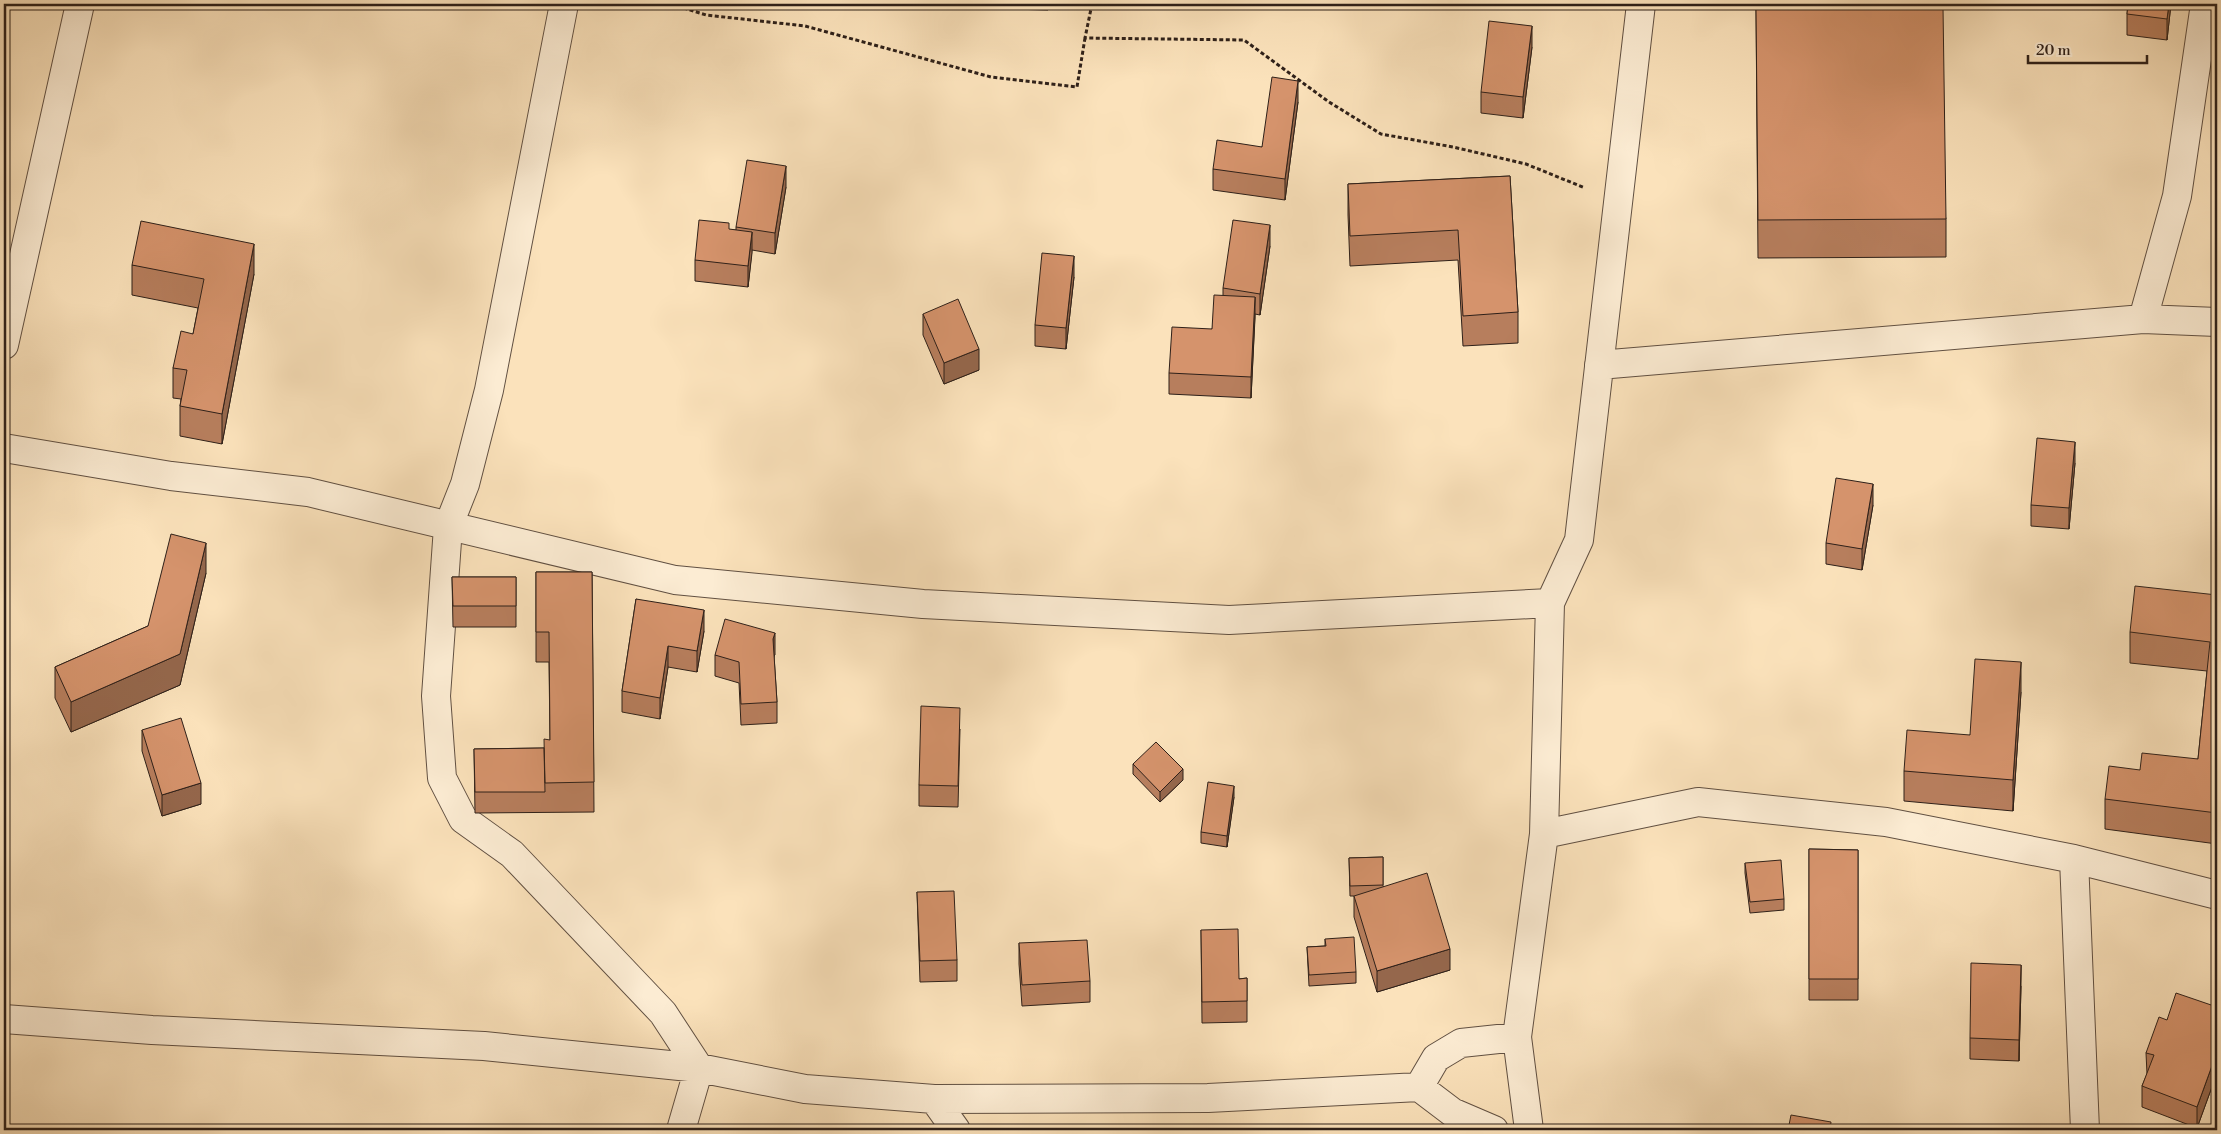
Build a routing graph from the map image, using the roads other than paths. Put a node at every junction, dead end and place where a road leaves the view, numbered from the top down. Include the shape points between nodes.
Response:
1 (80, 4) edge
2 (564, 4) edge
3 (1641, 4) edge
4 (2205, 4) edge
5 (2143, 319) junction
6 (2217, 322) edge
7 (4, 345) edge
8 (1599, 365) junction
9 (4, 448) edge
10 (448, 527) junction
11 (1550, 603) junction
12 (1544, 834) junction
13 (2074, 859) junction
14 (2217, 895) edge
15 (4, 1019) edge
16 (1517, 1037) junction
17 (699, 1068) junction
18 (1418, 1087) junction
19 (934, 1099) junction
20 (681, 1130) edge
21 (956, 1130) edge
22 (1494, 1130) edge
23 (1529, 1130) edge
24 (2085, 1130) edge

1 - 7 street
2 - 10 street via 489,390 465,484
3 - 8 street
4 - 5 street via 2177,196
5 - 6 street
5 - 8 street
8 - 11 street via 1579,540
9 - 10 street via 171,476 308,492
10 - 11 street via 675,580 924,604 1229,620
10 - 17 street via 436,696 442,778 463,820 512,854 662,1013
11 - 12 street
12 - 13 street via 1698,802 1886,822
12 - 16 street
13 - 14 street
13 - 24 street
15 - 17 street via 152,1030 484,1046
16 - 18 street via 1461,1043 1436,1058
16 - 23 street
17 - 19 street via 805,1088
17 - 20 street
18 - 19 street via 1208,1098
18 - 22 street via 1452,1112
19 - 21 street

